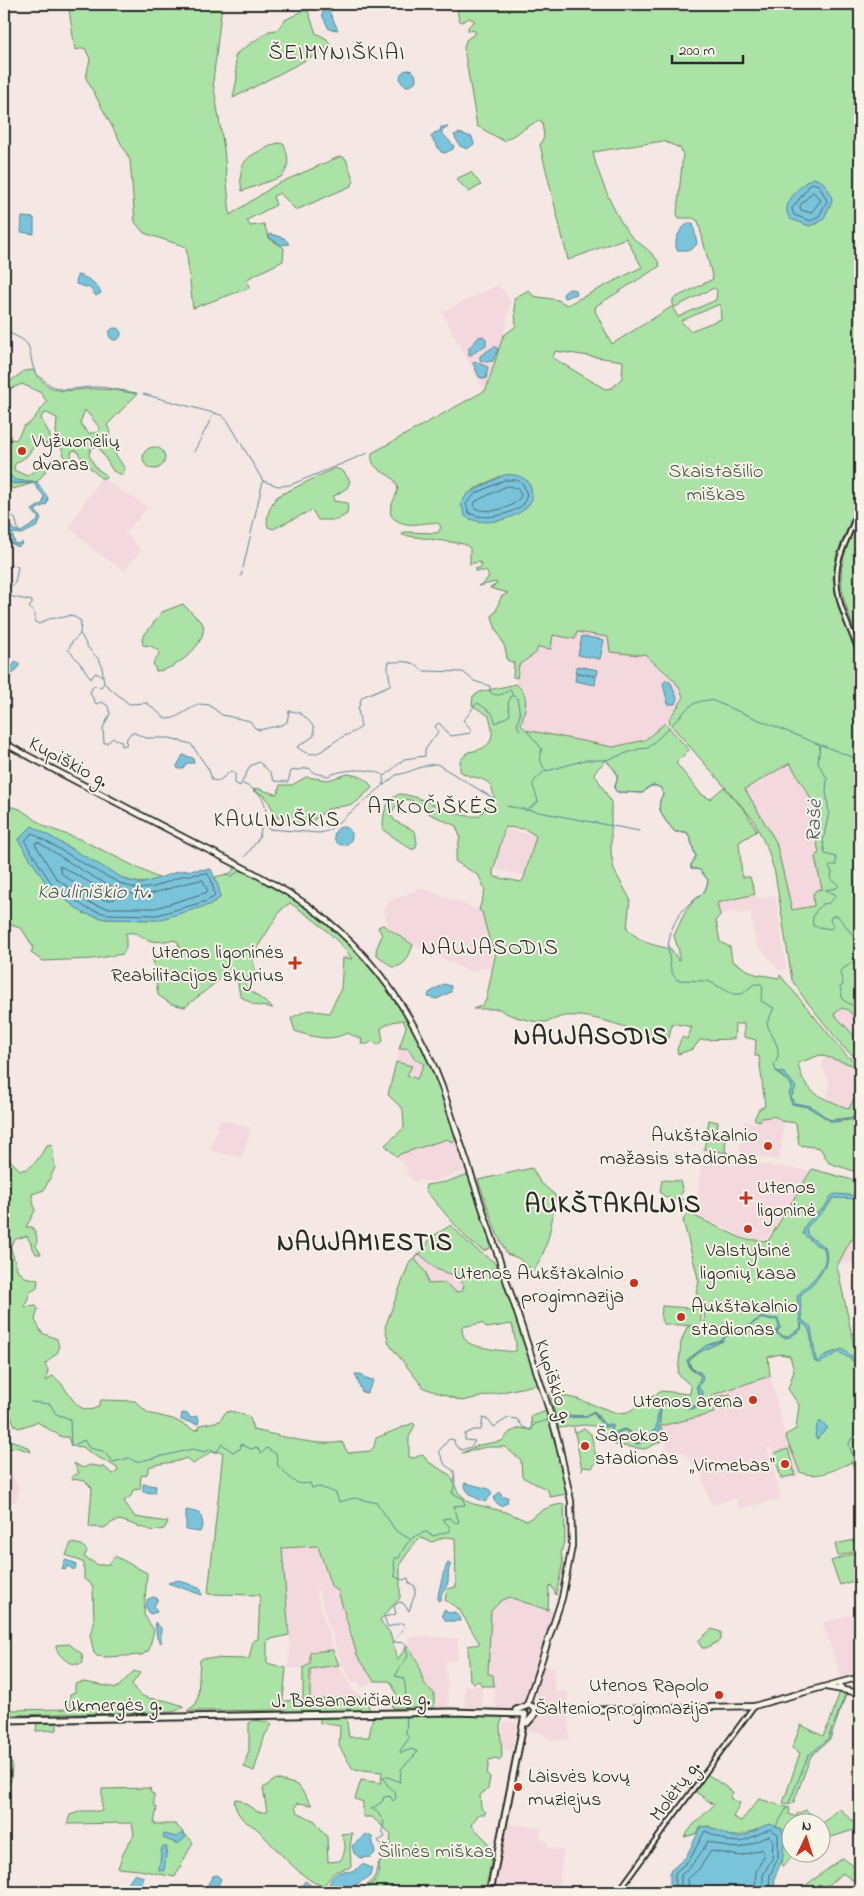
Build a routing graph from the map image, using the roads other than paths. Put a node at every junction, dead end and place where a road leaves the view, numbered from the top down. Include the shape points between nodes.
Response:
1 (860, 495) edge
2 (860, 654) edge
3 (4, 743) edge
4 (860, 1677) edge
5 (854, 1678) junction
6 (840, 1682) junction
7 (824, 1687) junction
8 (846, 1691) junction
9 (533, 1693) junction
10 (858, 1693) edge
11 (754, 1706) junction
12 (526, 1707) junction
13 (535, 1707) junction
14 (570, 1710) junction
15 (480, 1712) junction
16 (529, 1715) junction
17 (222, 1717) joint
18 (4, 1720) edge
19 (492, 1892) edge
20 (618, 1892) edge

1 - 2 street via 858,513 836,575 842,606
3 - 9 main road, Kupiškio g. via 292,895 334,927 368,960 401,1002 428,1051 470,1170 546,1400 571,1500 572,1540 567,1579
4 - 5 main road, J. Basanavičiaus g.
5 - 6 main road, J. Basanavičiaus g.
5 - 10 main road via 850,1686
6 - 7 main road, J. Basanavičiaus g.
6 - 8 main road
7 - 8 main road
7 - 11 main road, J. Basanavičiaus g.
8 - 10 main road
9 - 12 main road, Kupiškio g.
9 - 13 main road, Kupiškio g.
11 - 14 main road, J. Basanavičiaus g.
11 - 20 street, Molėtų g.
12 - 13 highway, J. Basanavičiaus g.
12 - 15 highway, J. Basanavičiaus g.
12 - 16 highway
13 - 14 main road, J. Basanavičiaus g.
13 - 16 highway
14 - 16 main road, J. Basanavičiaus g.
15 - 16 highway, J. Basanavičiaus g.
15 - 17 highway, J. Basanavičiaus g.
16 - 19 highway via 514,1766
17 - 18 highway, Ukmergės g.

